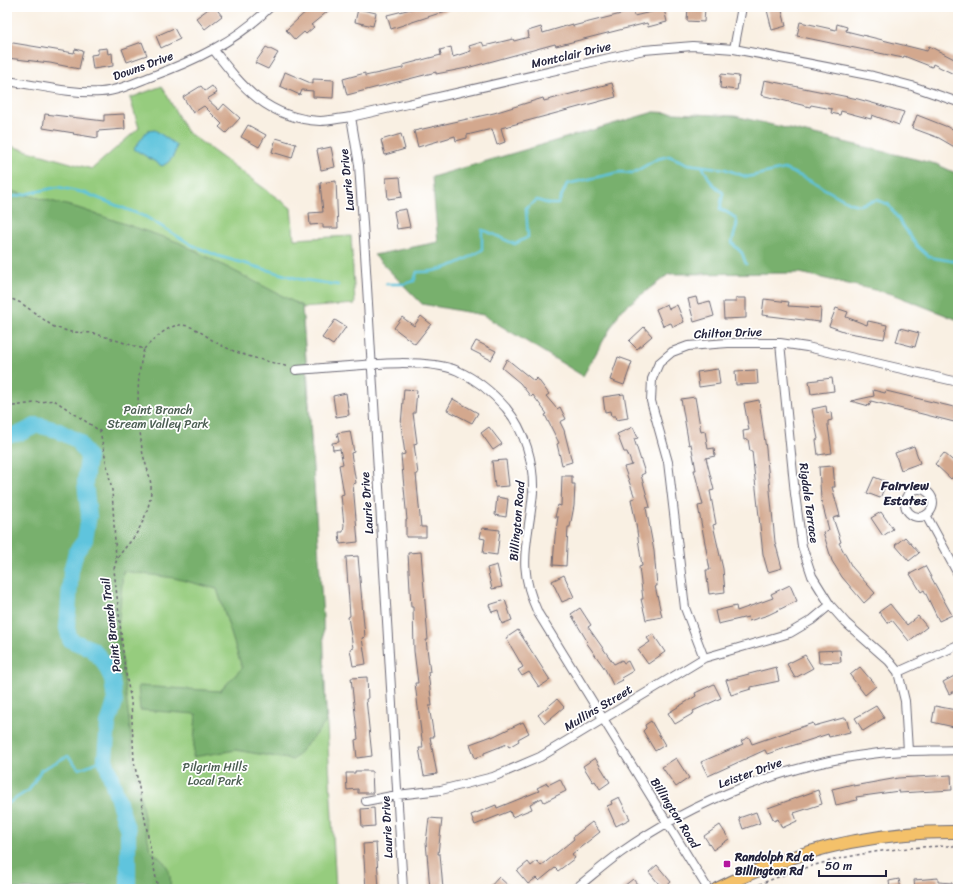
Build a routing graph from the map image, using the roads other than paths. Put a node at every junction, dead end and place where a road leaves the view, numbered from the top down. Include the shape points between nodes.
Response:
1 (270, 7) edge
2 (742, 7) edge
3 (213, 49) junction
4 (734, 49) junction
5 (7, 81) edge
6 (958, 102) edge
7 (351, 116) junction
8 (780, 343) junction
9 (371, 366) junction
10 (296, 370) road end
11 (958, 382) edge
12 (926, 515) dead end
13 (958, 574) edge
14 (830, 605) junction
15 (958, 645) edge
16 (704, 658) junction
17 (898, 672) junction
18 (602, 719) junction
19 (958, 750) edge
20 (908, 752) junction
21 (397, 795) junction
22 (366, 801) dead end
23 (667, 824) junction
24 (958, 832) edge
25 (403, 889) edge
26 (575, 889) edge
27 (708, 889) edge
28 (717, 889) edge

1 - 3 street, Downs Drive via 235,36
2 - 4 street
3 - 5 street, Downs Drive via 193,61 120,89 101,92 79,92
3 - 7 street, Montclair Drive via 240,83 265,104 292,116 310,120 322,121
4 - 6 street, Montclair Drive via 873,76
4 - 7 street, Montclair Drive via 693,46 644,50
7 - 9 street, Laurie Drive via 359,165
8 - 11 street, Chilton Drive
8 - 14 street, Rigdale Terrace via 802,546 812,576
8 - 16 street, Chilton Drive via 688,346 672,352 660,363 652,379 651,401 668,462 685,608
9 - 10 street, Billington Road
9 - 18 street, Billington Road via 424,363 457,371 481,383 515,419 523,433 532,465 532,492 524,558 526,581 538,614
9 - 21 street, Laurie Drive
12 - 13 street
14 - 16 street, Mullins Street via 790,633
14 - 17 street, Rigdale Terrace via 846,623 889,660
15 - 17 street
16 - 18 street, Mullins Street
17 - 20 street, Rigdale Terrace via 905,701
18 - 21 street, Mullins Street via 540,757 493,777 441,790
18 - 23 street, Billington Road
19 - 20 street, Leister Drive
20 - 23 street, Leister Drive via 851,757 779,774 722,795
21 - 22 street, Mullins Street
21 - 25 street, Laurie Drive
23 - 26 street, Leister Drive via 621,852
23 - 27 street, Billington Road
24 - 28 main road via 924,832 838,844 794,855 745,874

